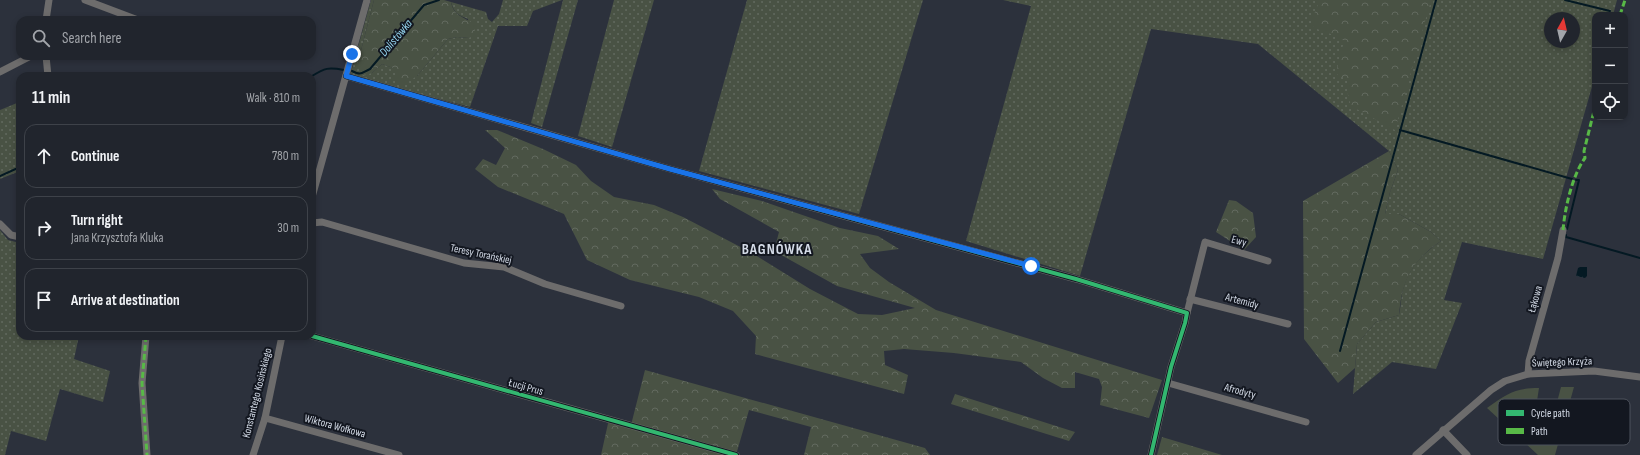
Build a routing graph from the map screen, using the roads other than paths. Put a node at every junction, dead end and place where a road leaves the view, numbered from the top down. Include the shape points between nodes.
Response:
1 (49, 0) edge
2 (85, 0) edge
3 (367, 0) edge
4 (47, 16) edge
5 (127, 16) edge
6 (22, 60) edge
7 (46, 60) edge
8 (0, 72) edge
9 (48, 72) edge
10 (346, 76) junction
11 (316, 183) edge
12 (316, 223) edge
13 (0, 224) edge
14 (1564, 230) dead end
15 (16, 236) edge
16 (1268, 261) dead end
17 (1190, 299) junction
18 (621, 306) dead end
19 (1187, 313) junction
20 (1288, 324) dead end
21 (316, 337) edge
22 (146, 340) edge
23 (281, 340) edge
24 (1528, 374) junction
25 (1640, 377) edge
26 (1168, 383) junction
27 (264, 418) junction
28 (1306, 422) dead end
29 (1444, 430) junction
30 (147, 455) edge
31 (252, 455) edge
32 (399, 455) edge
33 (736, 455) edge
34 (1151, 455) edge
35 (1416, 455) edge
36 (1467, 455) edge

1 - 4 street
2 - 5 street
3 - 10 street
6 - 8 street
7 - 9 street
10 - 11 street
10 - 19 street via 670,169 1076,279
12 - 18 street, Teresy Torańskiej via 322,222 464,263 504,267 545,284
13 - 15 street via 11,235
14 - 24 street, Łąkowa via 1529,361
16 - 17 street, Ewy via 1205,242
17 - 19 street
17 - 20 street, Artemidy
19 - 26 street
21 - 33 street, Łucji Prus
22 - 30 street via 142,384
23 - 27 street, Konstantego Kosińskiego
24 - 25 street, Świętego Krzyża via 1594,371
24 - 29 street, Świętego Krzyża via 1505,381 1491,390
26 - 28 street, Afrodyty
26 - 34 street
27 - 31 street, Konstantego Kosińskiego
27 - 32 street, Wiktora Wołkowa
29 - 35 street, Świętego Krzyża
29 - 36 street

